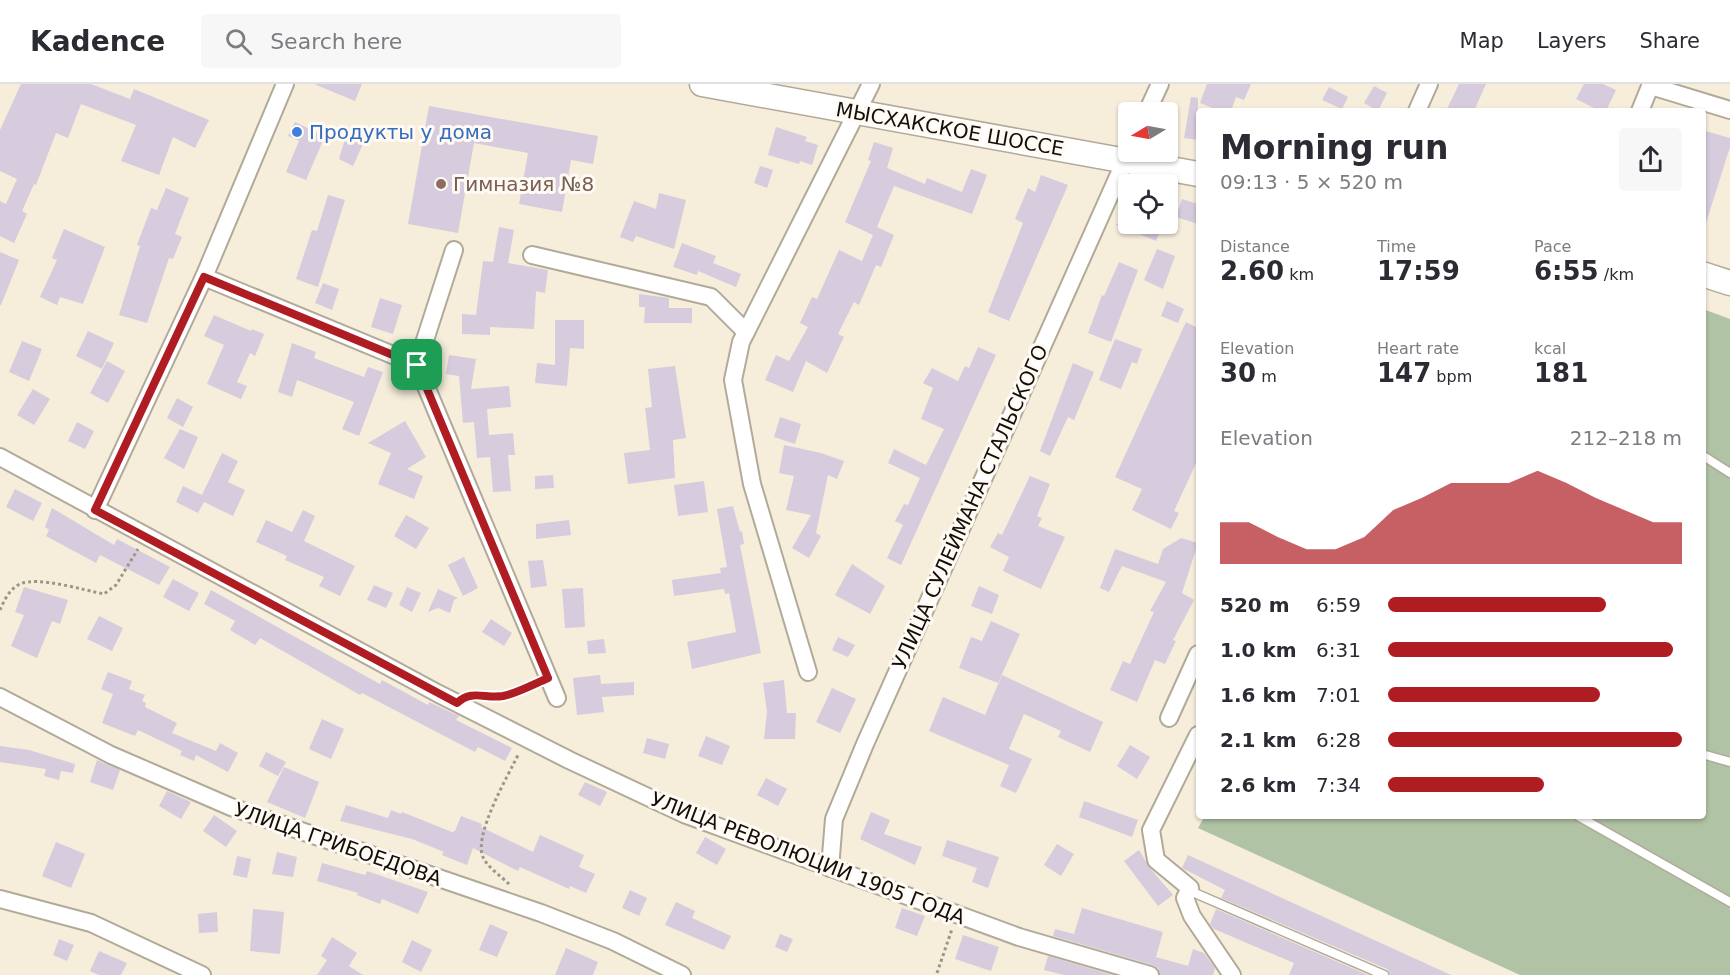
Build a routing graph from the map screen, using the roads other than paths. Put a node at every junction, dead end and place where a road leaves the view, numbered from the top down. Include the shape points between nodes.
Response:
1 (285, 84) edge
2 (702, 84) edge
3 (871, 84) edge
4 (1160, 84) edge
5 (1429, 84) edge
6 (1651, 85) edge
7 (1152, 102) edge
8 (1418, 108) edge
9 (1641, 108) edge
10 (1730, 110) edge
11 (858, 112) junction
12 (1118, 155) edge
13 (1123, 162) edge
14 (1150, 162) edge
15 (1196, 174) edge
16 (454, 250) dead end
17 (532, 255) dead end
18 (1706, 275) edge
19 (204, 277) junction
20 (1730, 283) edge
21 (746, 332) junction
22 (417, 365) junction
23 (0, 457) edge
24 (1706, 458) edge
25 (1730, 473) edge
26 (95, 510) junction
27 (1196, 658) edge
28 (808, 672) dead end
29 (0, 697) edge
30 (557, 698) dead end
31 (1169, 718) dead end
32 (1196, 739) edge
33 (1706, 755) edge
34 (1730, 762) edge
35 (1583, 819) edge
36 (830, 868) junction
37 (1190, 888) junction
38 (0, 898) edge
39 (1730, 902) edge
40 (202, 975) edge
41 (682, 975) edge
42 (1150, 975) edge
43 (1232, 975) edge
44 (1384, 975) edge

1 - 19 street
2 - 11 street, МЫСХАКСКОЕ ШОССЕ
3 - 11 street
4 - 7 street
5 - 8 street
6 - 9 street
6 - 10 street
11 - 12 street, МЫСХАКСКОЕ ШОССЕ
11 - 21 street
13 - 36 street, УЛИЦА СУЛЕЙМАНА СТАЛЬСКОГО via 865,744 834,819
14 - 15 street, МЫСХАКСКОЕ ШОССЕ
16 - 22 street
17 - 21 street via 711,297
18 - 20 street
19 - 22 street
19 - 26 street
21 - 28 street via 733,380 752,484
22 - 30 street
23 - 26 street, УЛИЦА РЕВОЛЮЦИИ 1905 ГОДА
24 - 25 lane
26 - 36 street, УЛИЦА РЕВОЛЮЦИИ 1905 ГОДА via 526,738 684,814
27 - 31 street
29 - 41 street, УЛИЦА ГРИБОЕДОВА via 111,755 231,807 541,913 613,941
32 - 37 street via 1150,830 1156,860
33 - 34 lane
35 - 39 lane
36 - 42 street, УЛИЦА РЕВОЛЮЦИИ 1905 ГОДА via 1019,937
37 - 43 street via 1185,898 1192,916
37 - 44 lane
38 - 40 street via 91,923

